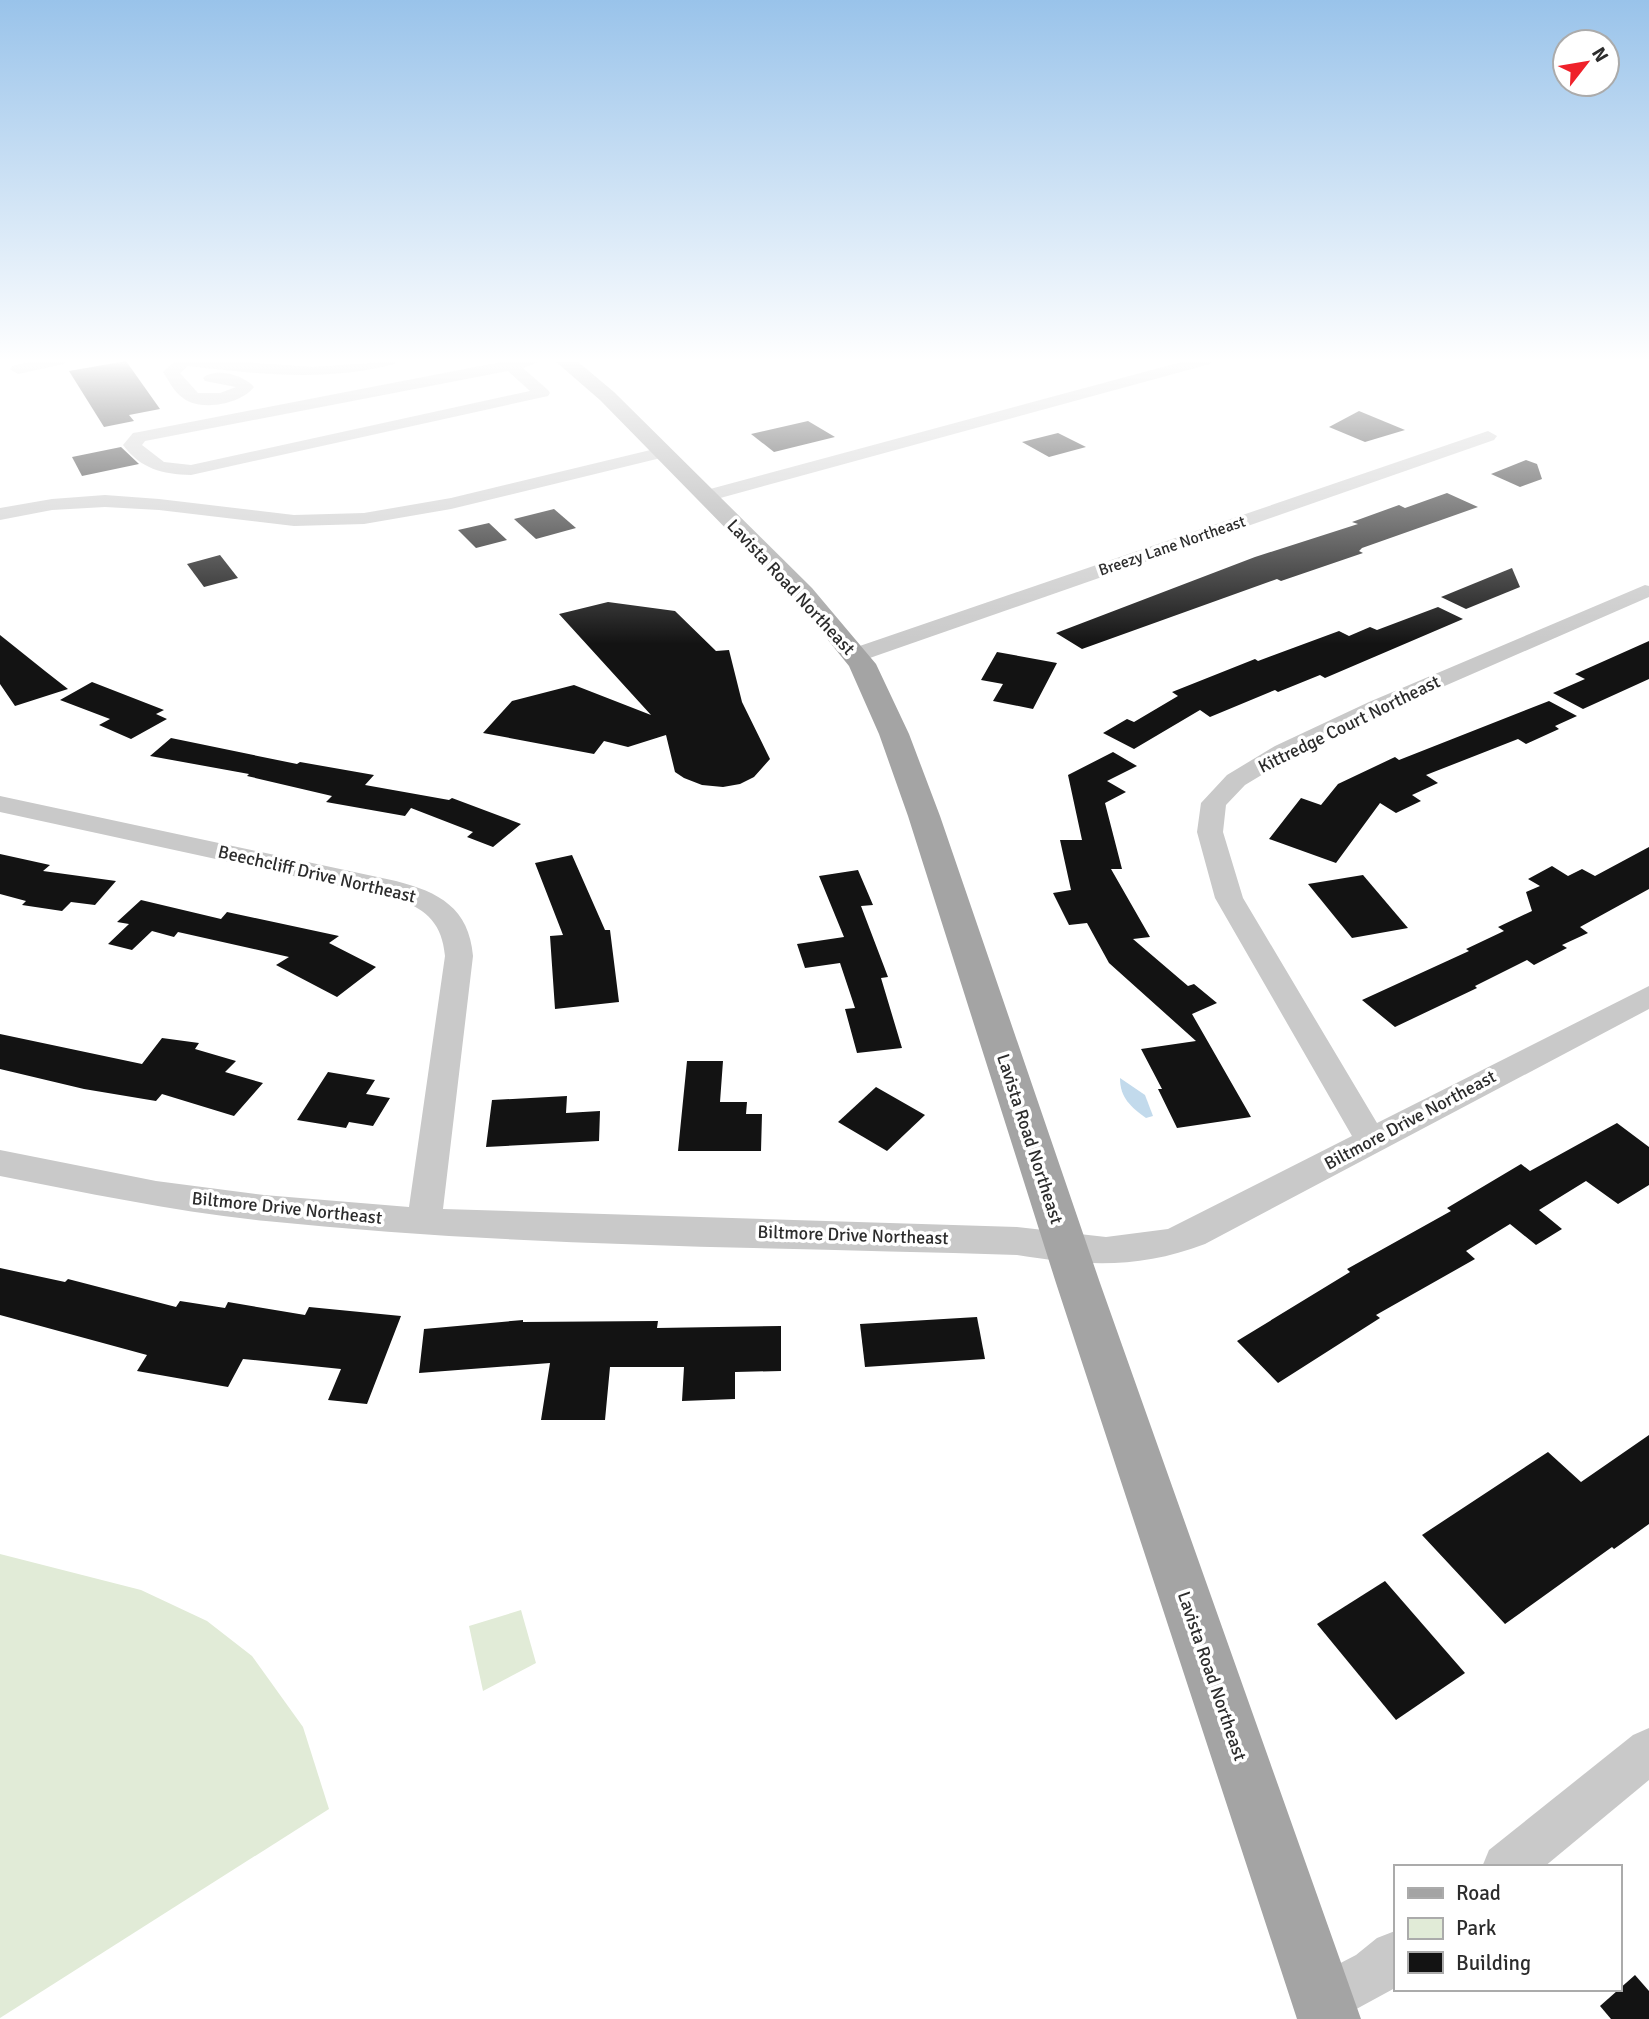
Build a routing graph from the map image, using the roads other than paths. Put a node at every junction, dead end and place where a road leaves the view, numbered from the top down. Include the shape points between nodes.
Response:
1 (142, 455) edge
2 (258, 455) edge
3 (652, 455) edge
4 (666, 455) edge
5 (856, 455) edge
6 (1433, 455) edge
7 (706, 496) junction
8 (0, 514) edge
9 (1645, 591) dead end
10 (856, 655) junction
11 (0, 804) edge
12 (1649, 996) edge
13 (1370, 1139) junction
14 (0, 1163) edge
15 (424, 1222) junction
16 (1066, 1247) junction
17 (1649, 1751) edge
18 (1508, 1865) edge
19 (1394, 1957) edge
20 (1326, 2010) edge

1 - 2 street via 168,470 191,470
3 - 8 street via 574,477 370,518 271,520 107,501 64,502
4 - 7 main road, Lavista Road Northeast
5 - 7 street
6 - 10 street, Breezy Lane Northeast
7 - 10 main road, Lavista Road Northeast via 803,593
9 - 13 street, Kittredge Court Northeast via 1284,751 1236,780 1214,803 1210,832 1230,898
10 - 16 main road, Lavista Road Northeast via 894,734 924,816
11 - 15 street, Beechcliff Drive Northeast via 396,888 427,899 446,913 457,934 459,956
12 - 13 street, Biltmore Drive Northeast
13 - 16 street, Biltmore Drive Northeast via 1176,1242 1139,1250
14 - 15 street, Biltmore Drive Northeast via 183,1197
15 - 16 street, Biltmore Drive Northeast via 1017,1241
16 - 20 main road, Lavista Road Northeast
17 - 18 street
19 - 20 street

